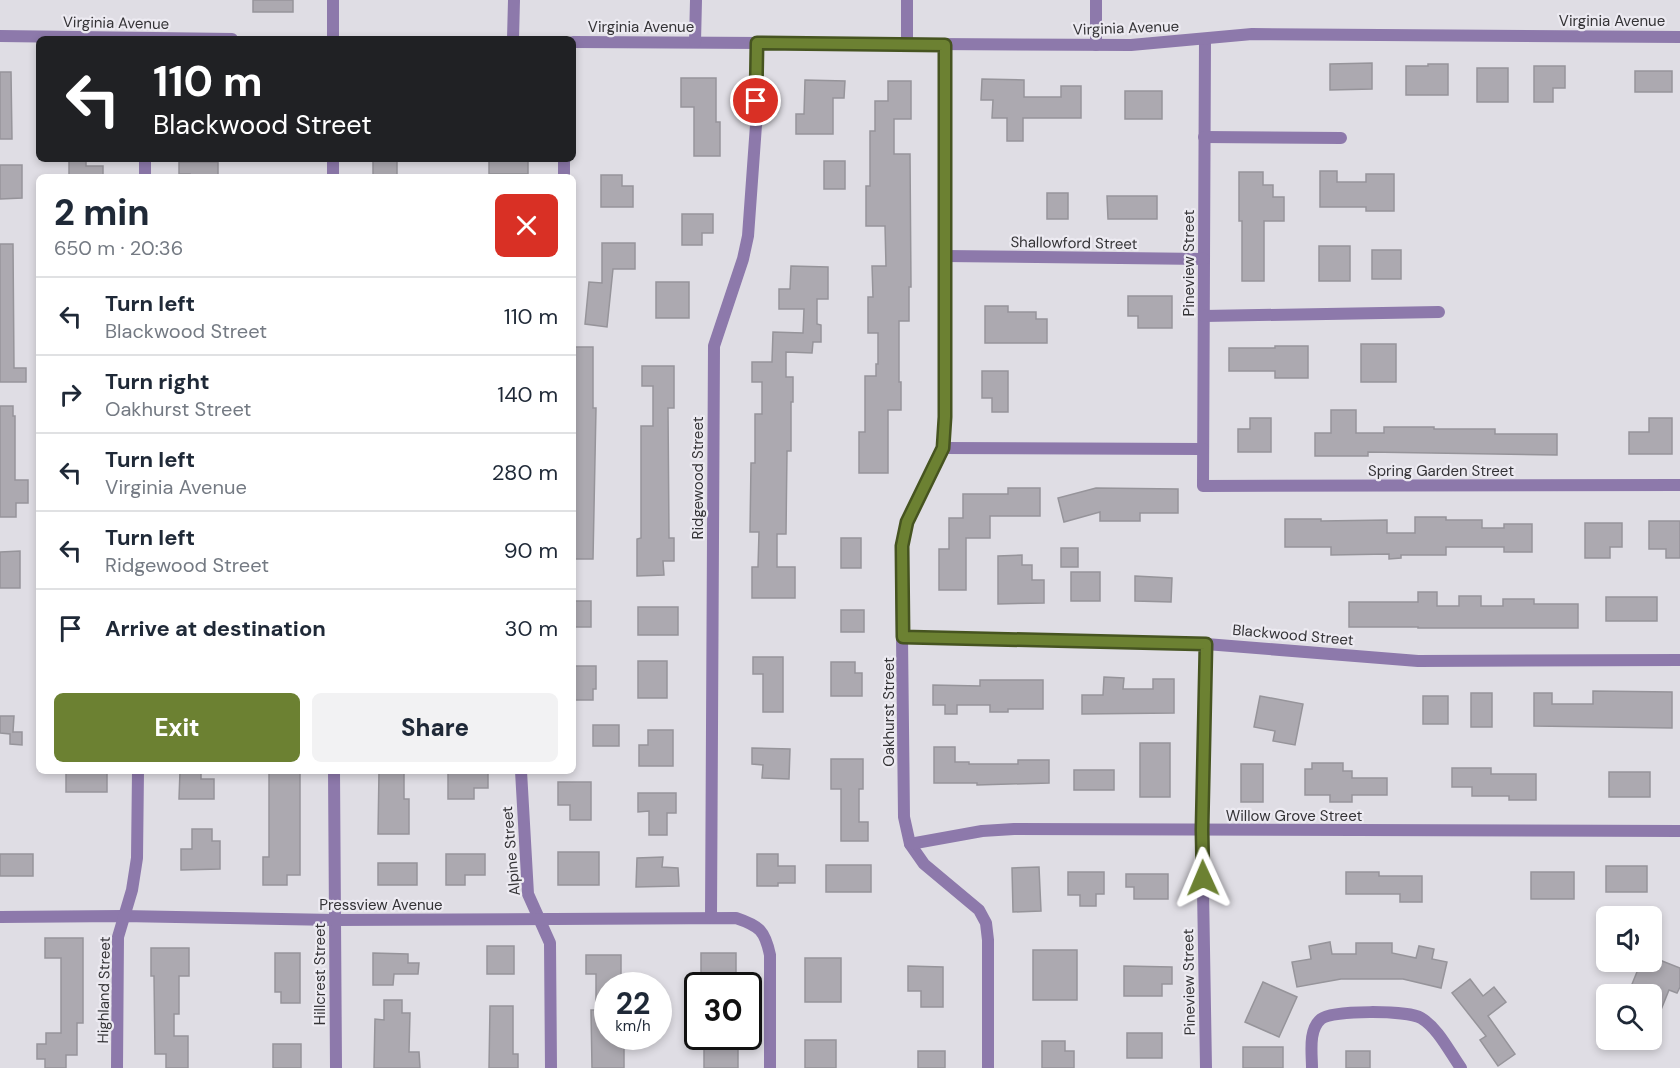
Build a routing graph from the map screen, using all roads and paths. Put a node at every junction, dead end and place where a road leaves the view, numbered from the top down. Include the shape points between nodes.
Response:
1 (333, 0) edge
2 (514, 0) edge
3 (696, 0) edge
4 (908, 0) edge
5 (1096, 0) edge
6 (0, 36) edge
7 (333, 36) edge
8 (513, 36) edge
9 (36, 37) edge
10 (1680, 37) edge
11 (1204, 39) junction
12 (576, 42) edge
13 (695, 42) junction
14 (757, 43) junction
15 (908, 44) junction
16 (945, 45) junction
17 (1096, 45) junction
18 (1204, 137) junction
19 (1341, 138) dead end
20 (944, 256) junction
21 (1204, 259) junction
22 (1439, 312) dead end
23 (1204, 316) junction
24 (943, 448) junction
25 (1203, 449) junction
26 (1680, 485) edge
27 (1203, 486) joint
28 (903, 637) junction
29 (1206, 644) junction
30 (1680, 660) edge
31 (138, 774) edge
32 (334, 774) edge
33 (521, 774) edge
34 (1202, 830) junction
35 (1680, 831) edge
36 (910, 844) junction
37 (123, 916) junction
38 (0, 917) edge
39 (711, 918) junction
40 (335, 920) junction
41 (540, 920) junction
42 (117, 1068) edge
43 (336, 1068) edge
44 (551, 1068) edge
45 (770, 1068) edge
46 (988, 1068) edge
47 (1206, 1068) edge
48 (1312, 1068) edge
49 (1461, 1068) edge

1 - 7 street
2 - 8 street
3 - 13 street
4 - 15 street
5 - 17 street
6 - 9 street, Virginia Avenue
10 - 11 street, Virginia Avenue via 1252,34
11 - 17 street, Virginia Avenue
11 - 18 street, Pineview Street
12 - 13 street, Virginia Avenue
13 - 14 street, Virginia Avenue
14 - 15 street, Virginia Avenue
14 - 39 street, Ridgewood Street via 748,236 714,345
15 - 16 street, Virginia Avenue
16 - 17 street, Virginia Avenue
16 - 20 street, Oakhurst Street
18 - 19 street
18 - 21 street, Pineview Street
20 - 21 street, Shallowford Street
20 - 24 street, Oakhurst Street
21 - 23 street, Pineview Street
22 - 23 street
23 - 25 street, Pineview Street
24 - 25 street
24 - 28 street, Oakhurst Street via 907,522 902,546
25 - 27 street, Pineview Street
26 - 27 street, Spring Garden Street
28 - 29 street, Blackwood Street
28 - 36 street, Oakhurst Street via 904,817
29 - 30 street, Blackwood Street via 1418,660
29 - 34 street, Pineview Street
31 - 37 street, Highland Street via 138,858
32 - 40 street, Hillcrest Street
33 - 41 street, Alpine Street via 528,894
34 - 35 street, Willow Grove Street
34 - 36 street, Willow Grove Street via 1014,829
34 - 47 street, Pineview Street
36 - 46 street, Oakhurst Street via 924,864 979,910 986,923
37 - 38 street, Pressview Avenue
37 - 40 street, Pressview Avenue
37 - 42 street, Highland Street via 118,937
39 - 41 street, Pressview Avenue
39 - 45 street, Pressview Avenue via 736,918 759,928 767,939
40 - 41 street, Pressview Avenue
40 - 43 street, Hillcrest Street
41 - 44 street, Alpine Street via 550,943
48 - 49 street via 1312,1038 1322,1018 1371,1012 1421,1018 1436,1031

